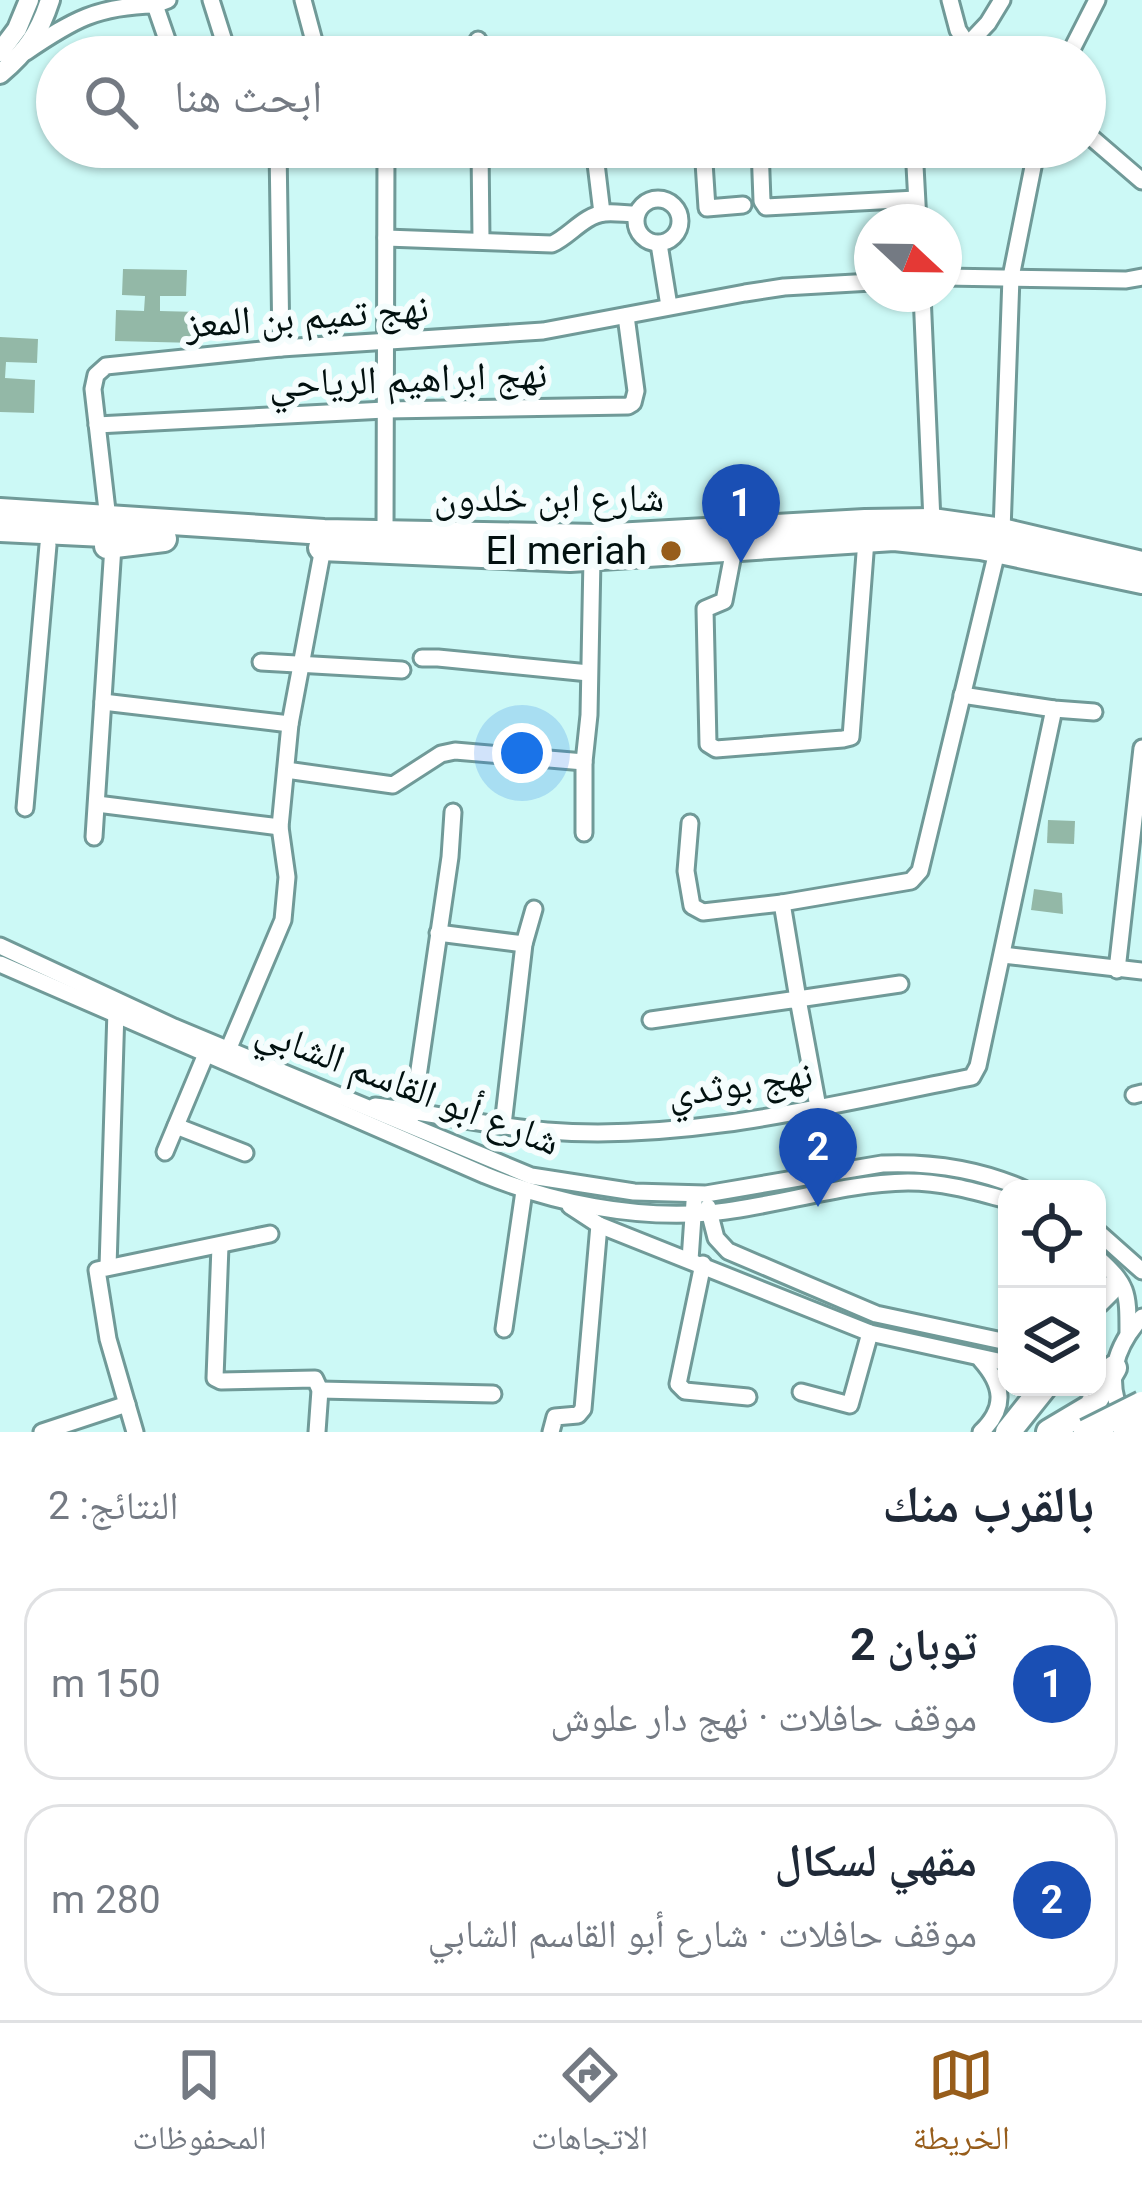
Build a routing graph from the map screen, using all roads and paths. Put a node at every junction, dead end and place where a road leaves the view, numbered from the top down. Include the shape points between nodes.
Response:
1 (211, 0) edge
2 (303, 0) edge
3 (950, 0) edge
4 (1002, 0) edge
5 (1097, 0) edge
6 (162, 2) edge
7 (42, 3) edge
8 (74, 20) junction
9 (50, 36) edge
10 (169, 36) edge
11 (222, 36) edge
12 (313, 36) edge
13 (959, 36) edge
14 (976, 36) edge
15 (1079, 36) edge
16 (36, 45) edge
17 (0, 52) edge
18 (23, 54) junction
19 (0, 74) edge
20 (1106, 150) edge
21 (278, 168) edge
22 (386, 168) edge
23 (480, 168) edge
24 (597, 168) edge
25 (704, 168) edge
26 (761, 168) edge
27 (915, 168) edge
28 (1033, 168) edge
29 (1142, 182) edge
30 (916, 199) junction
31 (916, 204) edge
32 (743, 205) dead end
33 (706, 208) junction
34 (677, 211) junction
35 (602, 213) junction
36 (636, 214) junction
37 (386, 238) junction
38 (481, 240) junction
39 (659, 244) junction
40 (1011, 277) junction
41 (1142, 277) edge
42 (962, 278) edge
43 (854, 283) edge
44 (669, 306) junction
45 (923, 312) edge
46 (626, 316) junction
47 (386, 341) junction
48 (280, 348) junction
49 (385, 410) junction
50 (97, 425) junction
51 (0, 495) edge
52 (0, 511) edge
53 (102, 518) junction
54 (932, 521) junction
55 (0, 529) edge
56 (385, 534) junction
57 (164, 539) junction
58 (866, 540) junction
59 (1000, 541) junction
60 (0, 544) edge
61 (48, 545) junction
62 (113, 546) junction
63 (323, 548) junction
64 (734, 549) junction
65 (592, 558) junction
66 (1142, 564) edge
67 (1142, 581) edge
68 (422, 658) dead end
69 (261, 662) dead end
70 (302, 665) junction
71 (402, 670) dead end
72 (589, 673) junction
73 (962, 695) junction
74 (103, 702) junction
75 (1054, 710) junction
76 (1094, 712) dead end
77 (290, 724) junction
78 (1142, 748) edge
79 (584, 762) junction
80 (286, 770) junction
81 (97, 804) junction
82 (25, 808) dead end
83 (453, 812) dead end
84 (690, 823) dead end
85 (280, 826) junction
86 (584, 833) dead end
87 (94, 837) dead end
88 (1136, 859) edge
89 (782, 903) junction
90 (535, 909) dead end
91 (438, 933) junction
92 (524, 944) junction
93 (0, 946) edge
94 (1003, 956) junction
95 (0, 964) edge
96 (1117, 970) junction
97 (1142, 971) edge
98 (900, 984) dead end
99 (798, 999) junction
100 (116, 1008) junction
101 (651, 1020) dead end
102 (228, 1050) junction
103 (206, 1054) junction
104 (818, 1106) junction
105 (503, 1125) junction
106 (176, 1126) junction
107 (407, 1126) junction
108 (165, 1152) dead end
109 (245, 1153) dead end
110 (1001, 1180) edge
111 (524, 1191) junction
112 (700, 1194) junction
113 (998, 1198) edge
114 (562, 1201) junction
115 (701, 1213) junction
116 (599, 1225) junction
117 (270, 1234) dead end
118 (1106, 1239) edge
119 (220, 1246) junction
120 (697, 1262) junction
121 (108, 1267) junction
122 (1106, 1268) edge
123 (1142, 1271) edge
124 (1142, 1317) edge
125 (504, 1329) dead end
126 (1128, 1332) junction
127 (869, 1333) junction
128 (998, 1340) edge
129 (981, 1360) junction
130 (998, 1363) edge
131 (1114, 1368) junction
132 (320, 1390) junction
133 (801, 1392) dead end
134 (493, 1394) dead end
135 (1037, 1396) edge
136 (748, 1397) dead end
137 (1142, 1403) edge
138 (127, 1404) junction
139 (1142, 1424) edge
140 (42, 1432) edge
141 (135, 1432) edge
142 (317, 1432) edge
143 (551, 1432) edge
144 (981, 1432) edge
145 (1008, 1432) edge
146 (1049, 1432) edge
147 (1086, 1432) edge
148 (1130, 1432) edge

1 - 11 street
2 - 12 street
3 - 13 street
4 - 14 street
5 - 15 street
6 - 8 street
6 - 10 street
7 - 8 street
7 - 17 main road
7 - 18 main road via 46,16
8 - 9 street
16 - 18 street
18 - 19 main road
20 - 29 street
21 - 48 street
22 - 37 street
23 - 38 street
24 - 35 street
25 - 33 street
26 - 30 street via 766,207
27 - 30 street
28 - 40 street
30 - 31 street
32 - 33 street
33 - 34 street
34 - 36 street via 656,199
34 - 39 street via 675,236
35 - 36 street
35 - 38 street via 552,244
36 - 39 street via 638,232
37 - 38 street
37 - 47 street
39 - 44 street
40 - 41 street
40 - 42 street
40 - 59 street
43 - 44 street, نهج تميم بن المعز
44 - 46 street, نهج تميم بن المعز
45 - 54 street
46 - 47 street, نهج تميم بن المعز via 543,331
46 - 49 street, نهج ابراهيم الرياحي via 636,391 628,406
47 - 48 street, نهج تميم بن المعز
47 - 49 street
48 - 50 street, نهج تميم بن المعز via 106,366 94,382
49 - 50 street, نهج ابراهيم الرياحي
49 - 56 street
50 - 53 street, نهج تميم بن المعز
51 - 53 highway
52 - 53 highway
53 - 56 highway, شارع ابن خلدون
54 - 56 highway, شارع ابن خلدون via 625,537
54 - 59 highway, شارع ابن خلدون
55 - 57 highway
57 - 62 highway
57 - 63 highway, شارع ابن خلدون
58 - 59 highway, شارع ابن خلدون
58 - 64 highway, شارع ابن خلدون
58 - 64 street via 850,736 716,749 709,744 705,609 724,601
59 - 66 highway, شارع ابن خلدون
59 - 67 highway, شارع ابن خلدون
59 - 73 street
60 - 61 highway
61 - 62 highway
61 - 82 street
62 - 74 street
63 - 65 highway, شارع ابن خلدون
63 - 70 street
64 - 65 highway, شارع ابن خلدون
65 - 72 street
68 - 72 street
69 - 70 street
70 - 71 street
70 - 77 street
72 - 79 street
73 - 75 street
73 - 89 street via 915,879
74 - 77 street
74 - 81 street
75 - 76 street
75 - 94 street
77 - 80 street
78 - 88 street
79 - 80 street via 455,751 393,785
79 - 86 street
80 - 85 street
81 - 85 street
81 - 87 street
83 - 91 street
84 - 89 street via 686,871 695,909
85 - 102 street via 283,920
88 - 96 street
89 - 99 street
90 - 92 street
91 - 92 street
91 - 107 street
92 - 105 street
93 - 100 street, شارع أبو القاسم الشابي
94 - 96 street
94 - 104 street, نهج بوثدي via 972,1077
95 - 100 street, شارع أبو القاسم الشابي
96 - 97 street
98 - 99 street
99 - 101 street
99 - 104 street
100 - 102 street, شارع أبو القاسم الشابي
100 - 103 street, شارع أبو القاسم الشابي
100 - 121 street
102 - 107 street, شارع أبو القاسم الشابي
103 - 106 street
103 - 107 street, شارع أبو القاسم الشابي
104 - 105 street, نهج بوثدي via 610,1132
105 - 107 street, نهج بوثدي
106 - 108 street
106 - 109 street
107 - 111 street, شارع أبو القاسم الشابي
107 - 112 street, شارع أبو القاسم الشابي via 531,1176
110 - 112 street, شارع أبو القاسم الشابي via 882,1164
111 - 114 street, شارع أبو القاسم الشابي
111 - 125 street
112 - 115 street
113 - 115 street, شارع أبو القاسم الشابي via 908,1182
114 - 115 street, شارع أبو القاسم الشابي
114 - 116 street
115 - 120 street
115 - 128 street via 728,1251 876,1314
116 - 120 street
116 - 143 street via 583,1409 554,1417
117 - 119 street
118 - 123 street
119 - 121 street
119 - 132 street via 215,1378 310,1378
120 - 127 street
120 - 136 street via 678,1384
121 - 138 street via 97,1270
122 - 126 street via 1128,1296
124 - 126 street
126 - 131 street
127 - 129 street
127 - 133 street via 850,1405
129 - 130 street
129 - 144 street via 999,1387 996,1415
131 - 146 highway via 1091,1407
131 - 148 street
132 - 134 street
132 - 142 street
135 - 145 highway
137 - 147 highway, bridge
138 - 140 street
138 - 141 street
139 - 148 highway, bridge

